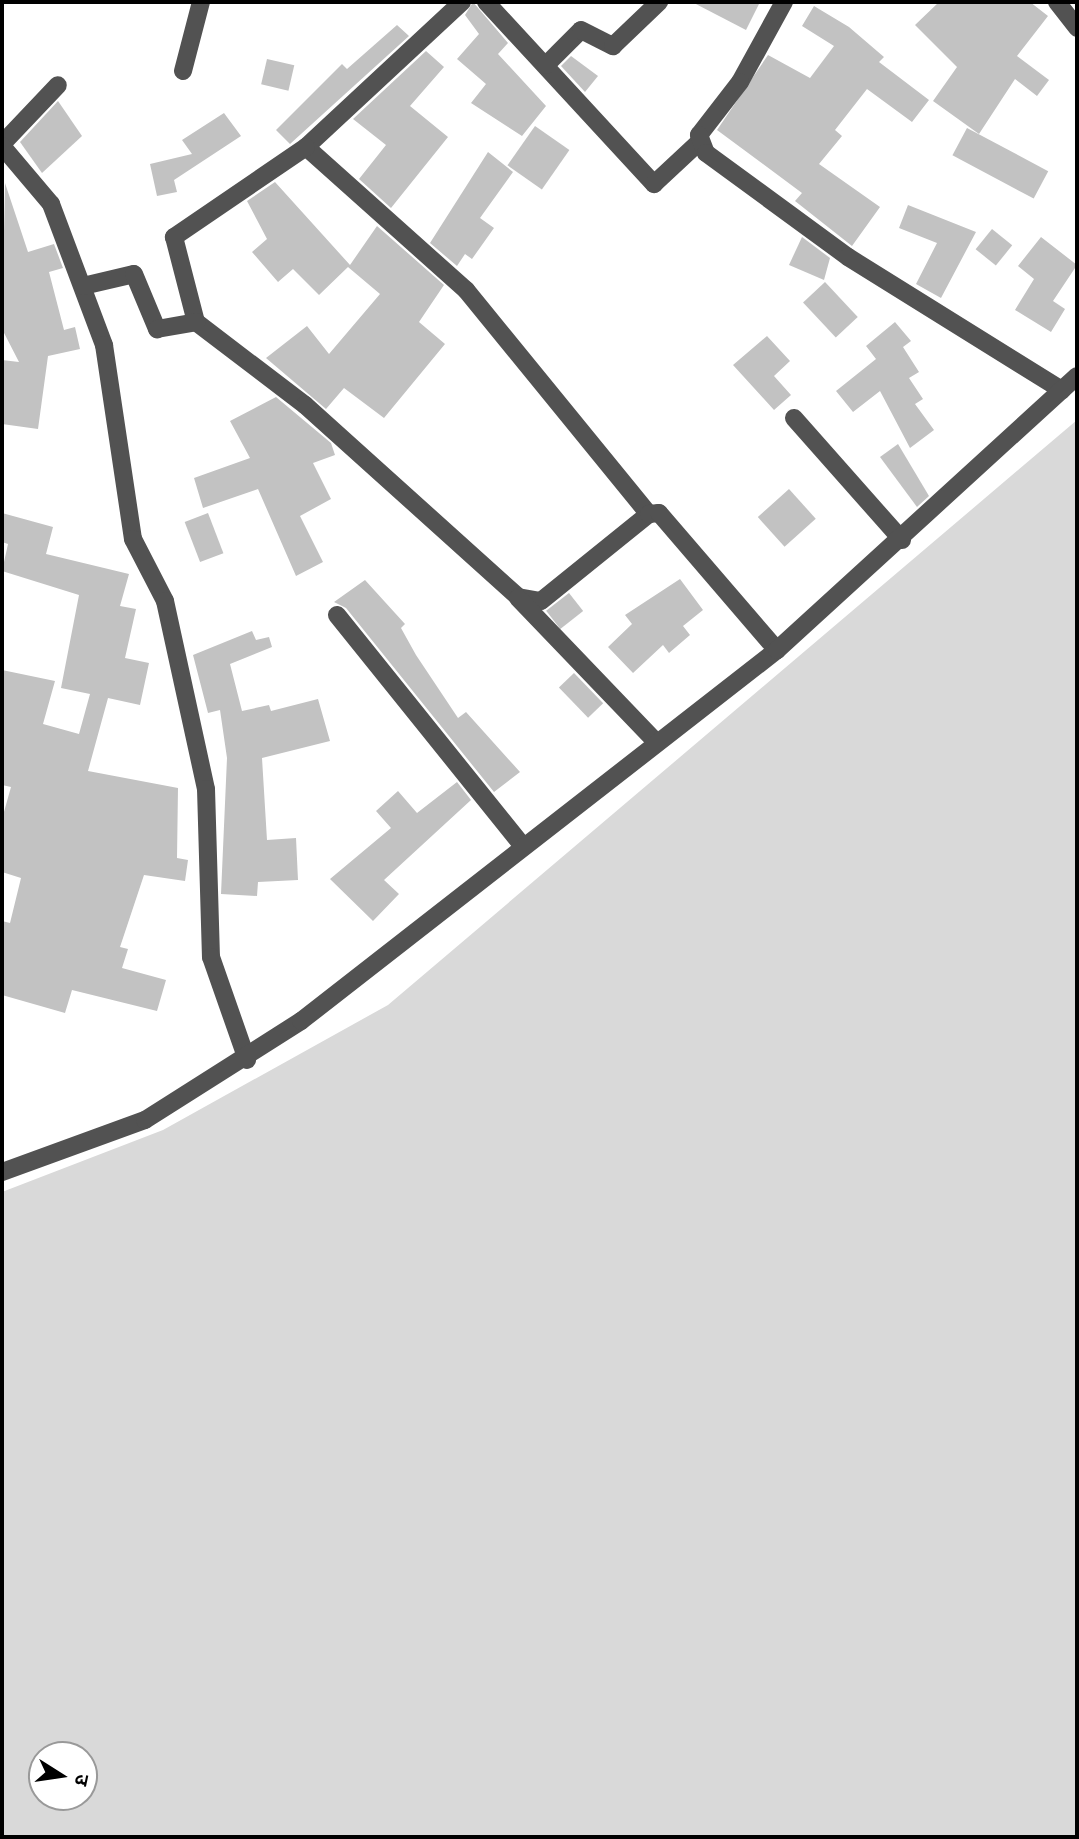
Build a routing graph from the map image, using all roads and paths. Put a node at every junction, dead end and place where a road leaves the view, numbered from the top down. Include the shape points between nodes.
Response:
1 (201, 2) edge
2 (462, 2) edge
3 (486, 2) edge
4 (659, 2) edge
5 (784, 2) edge
6 (1056, 2) edge
7 (1077, 28) edge
8 (546, 65) junction
9 (183, 71) dead end
10 (58, 85) dead end
11 (699, 142) junction
12 (2, 145) edge
13 (306, 147) junction
14 (83, 286) junction
15 (196, 322) junction
16 (1077, 376) edge
17 (1062, 390) junction
18 (794, 418) dead end
19 (649, 514) junction
20 (902, 540) junction
21 (518, 597) junction
22 (337, 615) dead end
23 (777, 650) junction
24 (656, 742) junction
25 (523, 846) junction
26 (247, 1060) junction
27 (2, 1172) edge

1 - 9 street
2 - 13 street
3 - 8 street
4 - 8 street via 613,46 580,30
5 - 11 street
6 - 7 street
8 - 11 street via 654,184
10 - 12 street
11 - 17 street via 848,257
12 - 14 street via 51,204
13 - 15 street via 174,237
13 - 19 street via 466,289
14 - 15 street via 134,274 157,329
14 - 26 street via 104,345 133,539 165,601 184,665 206,789 211,957
15 - 21 street via 305,405
16 - 17 street
17 - 20 street
18 - 20 street
19 - 21 street via 541,601
19 - 23 street via 663,516 706,561
20 - 23 street
21 - 24 street
22 - 25 street
23 - 24 street
24 - 25 street
25 - 26 street
26 - 27 street via 145,1121

